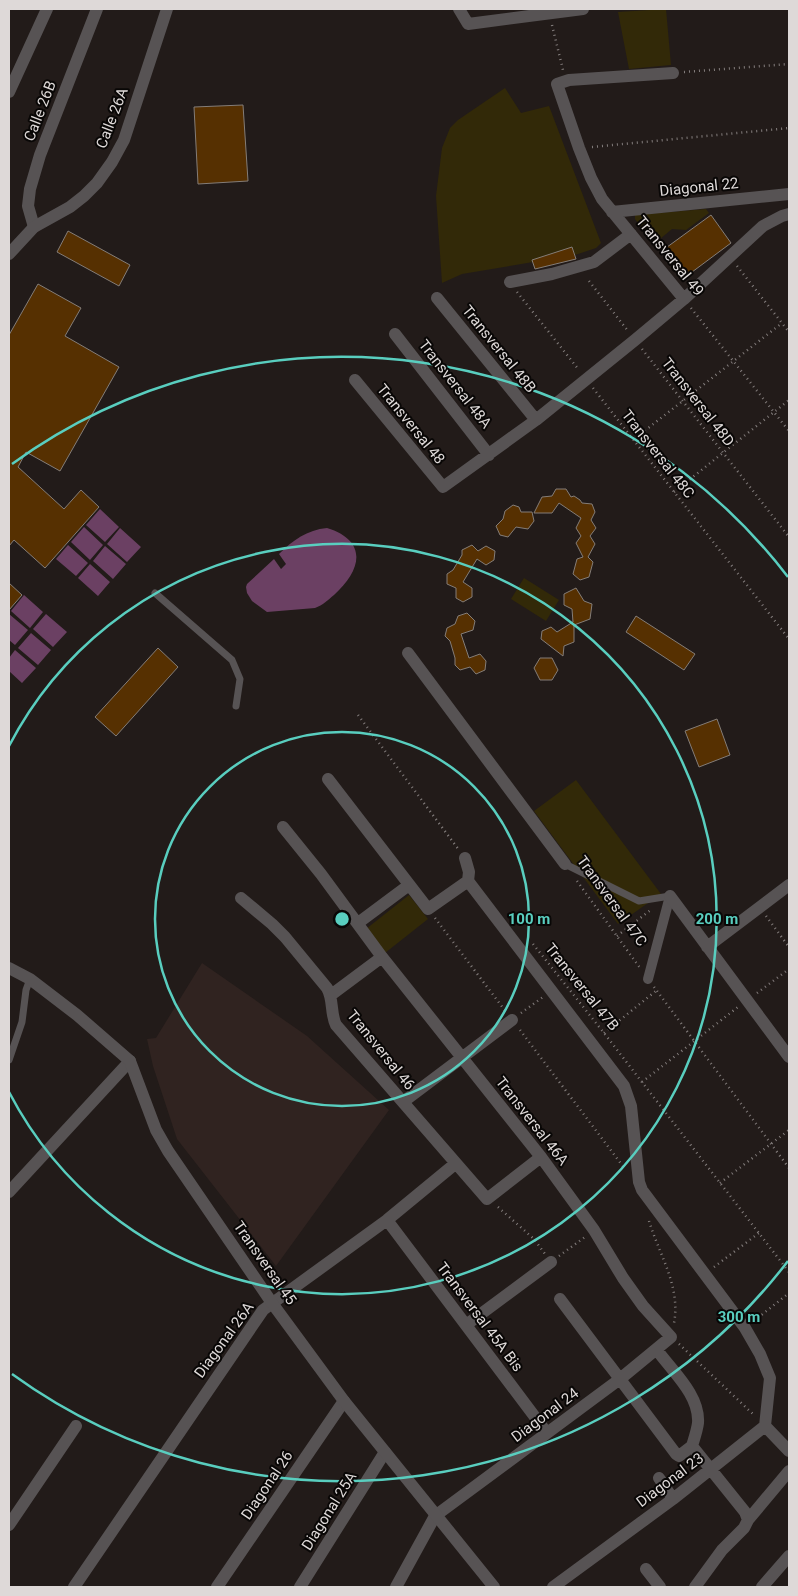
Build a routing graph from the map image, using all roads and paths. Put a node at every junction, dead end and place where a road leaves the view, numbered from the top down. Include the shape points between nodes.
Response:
1 (47, 9) edge
2 (97, 9) edge
3 (167, 9) edge
4 (460, 9) edge
5 (568, 9) edge
6 (582, 9) edge
7 (512, 13) edge
8 (548, 13) junction
9 (789, 64) edge
10 (673, 73) joint
11 (561, 83) junction
12 (9, 92) edge
13 (789, 128) edge
14 (579, 148) junction
15 (789, 194) edge
16 (612, 212) junction
17 (789, 214) edge
18 (34, 227) junction
19 (631, 234) junction
20 (9, 254) edge
21 (730, 257) junction
22 (589, 281) dead end
23 (510, 282) joint
24 (437, 298) dead end
25 (684, 299) junction
26 (782, 323) junction
27 (789, 332) edge
28 (394, 334) dead end
29 (636, 340) junction
30 (734, 362) junction
31 (354, 380) dead end
32 (586, 380) junction
33 (789, 400) edge
34 (683, 401) junction
35 (774, 412) junction
36 (536, 420) junction
37 (789, 431) edge
38 (633, 440) junction
39 (723, 452) junction
40 (490, 455) junction
41 (674, 492) junction
42 (789, 537) edge
43 (154, 593) dead end
44 (789, 639) edge
45 (408, 653) dead end
46 (236, 706) dead end
47 (358, 715) dead end
48 (328, 779) dead end
49 (283, 827) dead end
50 (465, 858) joint
51 (565, 864) junction
52 (468, 881) junction
53 (409, 885) junction
54 (789, 885) edge
55 (670, 896) junction
56 (241, 898) dead end
57 (760, 908) junction
58 (428, 909) junction
59 (358, 923) junction
60 (617, 936) junction
61 (532, 943) dead end
62 (708, 947) junction
63 (789, 947) edge
64 (382, 957) junction
65 (9, 968) edge
66 (789, 968) edge
67 (30, 979) junction
68 (648, 979) junction
69 (563, 981) junction
70 (657, 990) junction
71 (550, 991) junction
72 (331, 995) junction
73 (747, 1001) junction
74 (512, 1020) junction
75 (604, 1032) junction
76 (695, 1041) junction
77 (789, 1057) edge
78 (462, 1058) junction
79 (9, 1060) edge
80 (130, 1061) junction
81 (642, 1082) junction
82 (403, 1102) junction
83 (789, 1130) edge
84 (771, 1144) junction
85 (541, 1157) junction
86 (455, 1164) junction
87 (789, 1168) edge
88 (720, 1183) junction
89 (642, 1190) junction
90 (9, 1192) edge
91 (486, 1199) junction
92 (647, 1214) dead end
93 (387, 1220) junction
94 (594, 1230) junction
95 (759, 1233) junction
96 (552, 1262) junction
97 (789, 1272) edge
98 (704, 1274) junction
99 (789, 1293) edge
100 (560, 1299) dead end
101 (272, 1303) junction
102 (466, 1325) junction
103 (745, 1328) junction
104 (671, 1337) junction
105 (657, 1350) junction
106 (620, 1379) junction
107 (344, 1401) junction
108 (76, 1426) dead end
109 (765, 1426) junction
110 (547, 1433) junction
111 (692, 1446) junction
112 (789, 1451) edge
113 (385, 1452) junction
114 (711, 1470) junction
115 (789, 1471) edge
116 (659, 1478) dead end
117 (673, 1499) junction
118 (435, 1516) junction
119 (748, 1520) junction
120 (9, 1525) edge
121 (789, 1556) edge
122 (646, 1569) dead end
123 (74, 1587) edge
124 (217, 1587) edge
125 (300, 1587) edge
126 (396, 1587) edge
127 (494, 1587) edge
128 (553, 1587) edge
129 (660, 1587) edge
130 (695, 1587) edge
131 (762, 1587) edge

1 - 12 street
2 - 18 street, Calle 26B via 30,189 28,206
3 - 18 street, Calle 26A via 119,151 84,196
4 - 7 street via 468,24
5 - 6 street
5 - 8 street
7 - 8 street
8 - 11 path
9 - 10 path
10 - 11 street
11 - 14 street, Transversal 49
13 - 14 path
14 - 16 street, Transversal 49 via 591,178
15 - 16 street, Diagonal 22
16 - 19 street, Transversal 49
17 - 21 street via 767,223
18 - 20 street, Calle 26A
19 - 23 street via 594,262
19 - 25 street, Transversal 49
21 - 25 street
21 - 26 path
22 - 29 path, Transversal 48D
23 - 32 path, Transversal 48C
24 - 36 street, Transversal 48B
25 - 29 street
25 - 30 path, Transversal 49
26 - 27 path
26 - 30 path
28 - 40 street, Transversal 48A
29 - 32 street
29 - 34 path, Transversal 48D
30 - 34 path
30 - 35 path, Transversal 49
31 - 40 street, Transversal 48 via 443,487
32 - 36 street
32 - 38 path, Transversal 48C
33 - 35 path
34 - 38 path
34 - 39 path, Transversal 48D
35 - 37 path, Transversal 49
35 - 39 path
36 - 40 street
38 - 41 path, Transversal 48C
39 - 41 path
39 - 42 path, Transversal 48D
41 - 44 path, Transversal 48C
43 - 46 lane via 232,660 240,679
45 - 51 street, Transversal 47C
47 - 50 path
48 - 53 street
49 - 59 street, Transversal 46A
50 - 52 street
51 - 55 lane via 639,901
51 - 60 path, Transversal 47C
52 - 58 street
52 - 71 street
53 - 58 street
53 - 59 street
54 - 57 street
55 - 60 path
55 - 62 street
55 - 68 street
56 - 72 street via 285,937
57 - 62 street
57 - 63 path
58 - 74 path
59 - 64 street, Transversal 46A
60 - 68 path, Transversal 47C
61 - 69 path, Transversal 47B
62 - 73 street
64 - 72 street
64 - 78 street, Transversal 46A
65 - 67 street, Transversal 45
66 - 73 path
67 - 79 lane via 22,1022
67 - 80 street, Transversal 45
68 - 70 path, Transversal 47C
69 - 71 path
69 - 75 path, Transversal 47B
70 - 75 path
70 - 76 path, Transversal 47C
71 - 74 path
71 - 89 street via 624,1086 631,1106
72 - 82 street, Transversal 46 via 336,1025
73 - 76 path
73 - 77 street
74 - 78 street
74 - 89 path
75 - 81 path, Transversal 47B
76 - 81 path
76 - 84 path, Transversal 47C
78 - 82 street
78 - 85 street, Transversal 46A
80 - 90 street
80 - 101 street, Transversal 45 via 156,1130 168,1151
81 - 88 path, Transversal 47B
82 - 86 street, Transversal 46
83 - 84 path
84 - 87 path, Transversal 47C
84 - 88 path
85 - 91 street
85 - 94 street, Transversal 46A
86 - 91 street, Transversal 46
86 - 93 street, Diagonal 26A
88 - 95 path, Transversal 47B
89 - 98 street
91 - 96 path via 534,1239
92 - 104 path via 671,1278 676,1304
93 - 101 street, Diagonal 26A
93 - 102 street, Transversal 45A Bis
94 - 96 path
94 - 104 street, Transversal 46A via 643,1306
95 - 97 path, Transversal 47B
95 - 98 path
96 - 102 street
98 - 103 street
99 - 103 path
100 - 106 street
101 - 107 street, Transversal 45
101 - 123 street, Diagonal 26A via 253,1322
102 - 110 street, Transversal 45A Bis
103 - 109 street via 770,1378
104 - 105 street, Diagonal 24
104 - 109 path
105 - 106 street, Diagonal 24
105 - 111 street via 695,1401 698,1423
106 - 110 street, Diagonal 24
106 - 111 street via 679,1456
107 - 113 street, Transversal 45
107 - 124 street, Diagonal 26
108 - 120 street
109 - 112 street
109 - 114 street, Diagonal 23
110 - 118 street, Diagonal 24
111 - 114 street
113 - 118 street, Transversal 45
113 - 125 street, Diagonal 25A
114 - 117 street, Diagonal 23
114 - 119 street
115 - 119 street
116 - 117 street
117 - 128 street, Diagonal 23
118 - 126 street
118 - 127 street, Transversal 45
119 - 130 street
121 - 131 street
122 - 129 street

